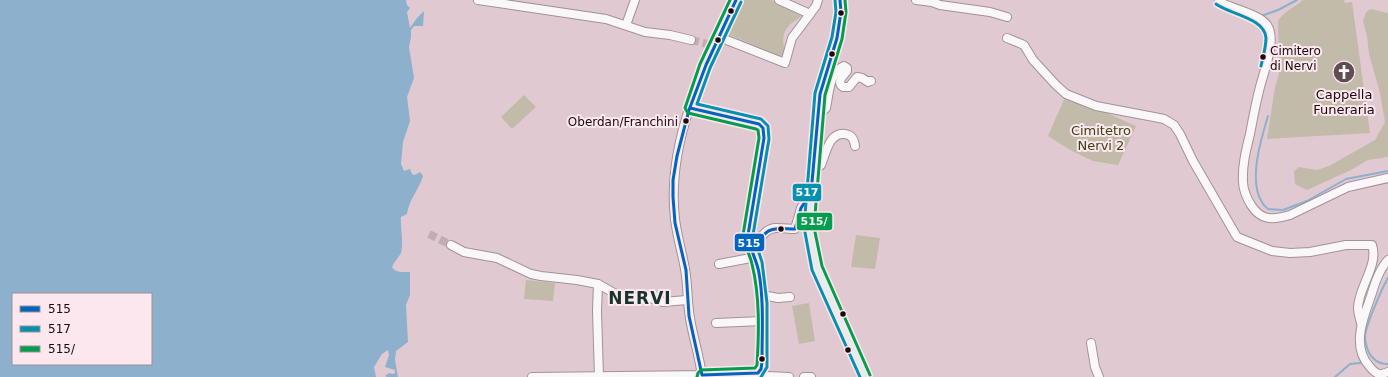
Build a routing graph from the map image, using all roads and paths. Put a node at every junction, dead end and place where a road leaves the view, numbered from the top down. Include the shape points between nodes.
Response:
1 (478, 0) edge
2 (635, 0) edge
3 (736, 0) edge
4 (779, 0) edge
5 (818, 0) edge
6 (840, 0) edge
7 (916, 0) edge
8 (1218, 0) edge
9 (503, 2) edge
10 (810, 14) junction
11 (1007, 17) dead end
12 (626, 25) junction
13 (719, 37) junction
14 (1007, 38) dead end
15 (691, 40) tunnel mouth
16 (871, 81) dead end
17 (690, 108) junction
18 (818, 109) junction
19 (855, 146) dead end
20 (813, 167) junction
21 (1388, 178) edge
22 (811, 193) junction
23 (451, 245) tunnel mouth
24 (755, 254) junction
25 (1388, 260) edge
26 (719, 264) dead end
27 (598, 284) junction
28 (762, 296) junction
29 (790, 297) dead end
30 (687, 300) junction
31 (762, 321) junction
32 (716, 323) dead end
33 (1361, 323) junction
34 (1091, 343) dead end
35 (1388, 372) edge
36 (758, 375) edge
37 (703, 376) edge
38 (532, 377) edge
39 (599, 377) edge
40 (789, 377) edge
41 (804, 377) edge
42 (811, 377) edge
43 (865, 377) edge
44 (1099, 377) edge

1 - 9 street
2 - 12 street
3 - 13 street
4 - 10 street
5 - 10 street
6 - 18 main road via 837,38 820,89
7 - 11 street
8 - 21 street via 1261,19 1268,25 1271,37 1244,160 1243,183 1255,211 1260,216 1271,219 1284,217 1348,187
9 - 12 street via 606,19
10 - 13 street via 792,38 785,63
12 - 15 street via 645,32
13 - 17 street via 711,45
14 - 33 street via 1024,45 1033,60 1066,94 1096,106 1164,119 1174,125 1237,237 1272,251 1290,253 1346,245 1372,245 1373,258 1357,309
16 - 18 street via 857,77 849,87 843,88 840,86 840,79 847,71 844,66 840,67 833,76 826,108
17 - 24 street via 759,124 763,128 764,138 748,234 749,245
17 - 30 street via 673,181 675,219 686,270
18 - 20 main road
19 - 20 street via 852,136 836,135 831,139 821,165
20 - 22 main road
22 - 24 street via 801,208 795,229 768,229 764,232
22 - 43 main road via 809,227 814,257
23 - 27 street via 464,252 497,258 531,274
24 - 26 street
24 - 28 street
25 - 33 street via 1379,272
27 - 30 street via 623,298 650,298 663,302
27 - 39 street
28 - 29 street
28 - 31 street
30 - 37 street
31 - 32 street
31 - 36 street via 762,362
33 - 35 street via 1361,351 1366,363 1378,374
34 - 44 street
36 - 37 street
36 - 40 street
37 - 39 street
38 - 39 street
41 - 42 street

